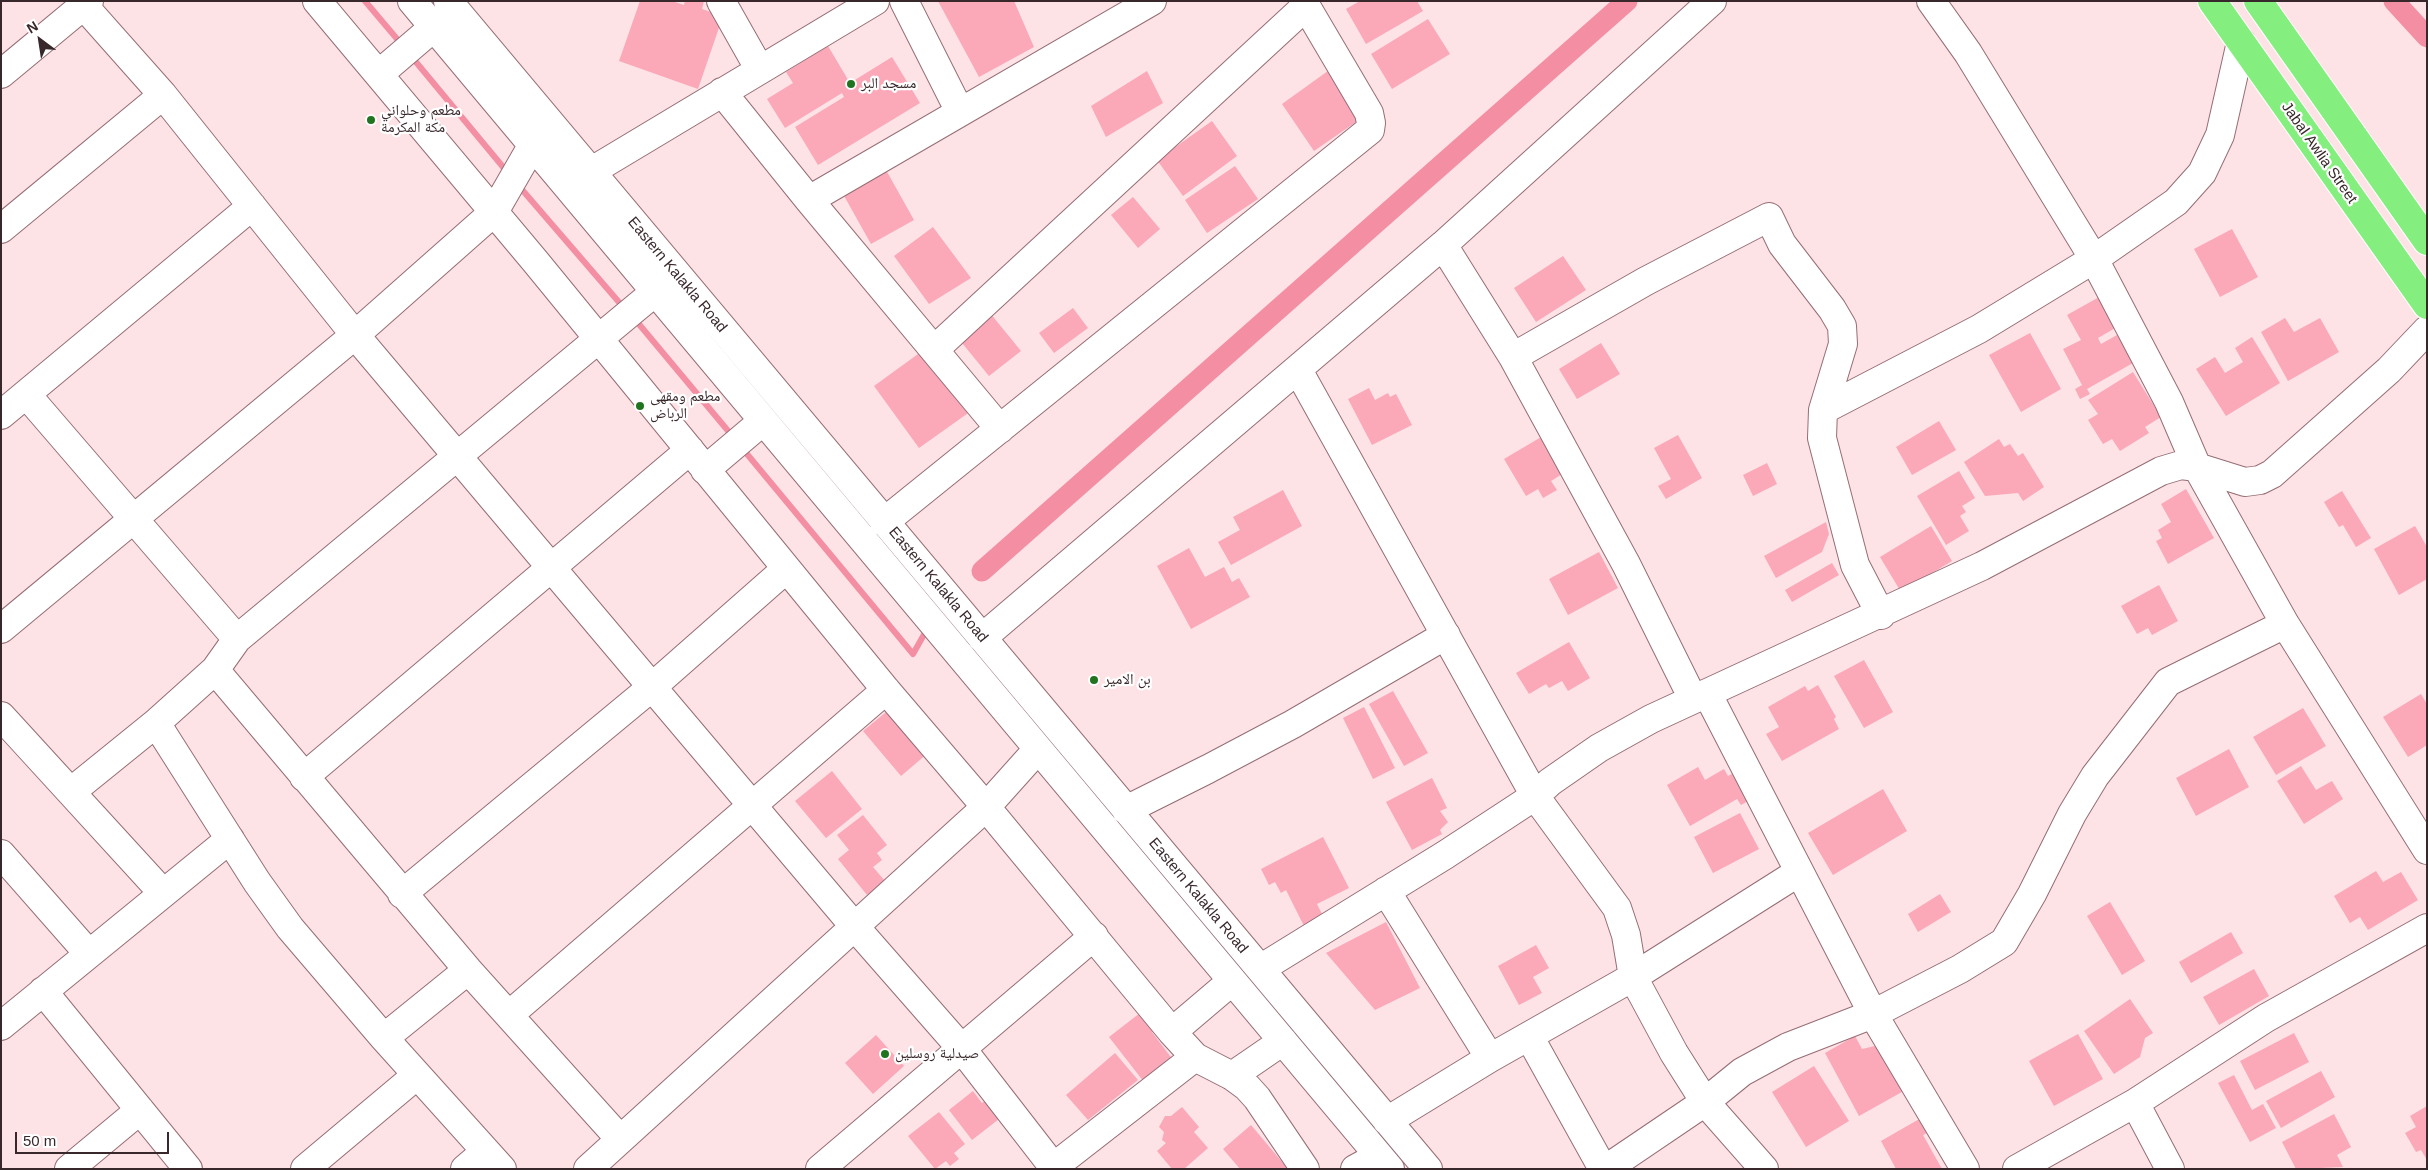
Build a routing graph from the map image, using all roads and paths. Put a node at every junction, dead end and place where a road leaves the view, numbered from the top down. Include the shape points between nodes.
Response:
1 (317, 1) edge
2 (412, 1) edge
3 (448, 1) edge
4 (721, 1) edge
5 (875, 1) edge
6 (904, 1) edge
7 (1152, 1) edge
8 (1712, 1) edge
9 (1930, 1) edge
10 (2212, 1) edge
11 (2258, 1) edge
12 (1305, 3) edge
13 (86, 4) edge
14 (434, 27) junction
15 (2241, 42) junction
16 (760, 70) junction
17 (1, 74) edge
18 (379, 74) junction
19 (722, 92) junction
20 (163, 95) junction
21 (960, 112) junction
22 (532, 146) junction
23 (590, 172) junction
24 (809, 200) junction
25 (252, 206) junction
26 (494, 212) junction
27 (1, 228) edge
28 (2427, 241) edge
29 (1443, 245) junction
30 (2094, 259) junction
31 (655, 292) junction
32 (2427, 305) edge
33 (2427, 330) edge
34 (356, 335) junction
35 (599, 340) junction
36 (934, 350) junction
37 (1513, 357) junction
38 (1298, 370) junction
39 (26, 394) junction
40 (1823, 410) junction
41 (1, 416) edge
42 (763, 421) junction
43 (1000, 429) junction
44 (458, 456) junction
45 (698, 460) junction
46 (2198, 468) junction
47 (134, 521) junction
48 (884, 522) junction
49 (552, 568) junction
50 (786, 569) junction
51 (1881, 614) junction
52 (2285, 624) junction
53 (1, 629) edge
54 (1446, 635) junction
55 (982, 638) junction
56 (237, 639) junction
57 (215, 670) junction
58 (652, 687) junction
59 (886, 690) junction
60 (1700, 696) junction
61 (1, 716) edge
62 (156, 724) junction
63 (1038, 749) junction
64 (304, 777) junction
65 (72, 792) junction
66 (1535, 796) junction
67 (752, 805) junction
68 (986, 806) junction
69 (1126, 810) junction
70 (230, 839) junction
71 (2427, 850) edge
72 (1, 854) edge
73 (1799, 872) junction
74 (1386, 891) junction
75 (163, 893) junction
76 (402, 894) junction
77 (855, 927) junction
78 (2427, 928) edge
79 (1094, 936) junction
80 (89, 954) junction
81 (1260, 969) junction
82 (468, 970) junction
83 (1632, 977) junction
84 (1232, 981) junction
85 (43, 991) junction
86 (1873, 1014) junction
87 (509, 1015) junction
88 (1, 1026) edge
89 (1172, 1032) junction
90 (1528, 1036) junction
91 (384, 1038) junction
92 (1283, 1041) junction
93 (962, 1049) junction
94 (1195, 1057) junction
95 (1490, 1058) junction
96 (417, 1075) junction
97 (1232, 1076) junction
98 (1705, 1102) junction
99 (2135, 1104) junction
100 (140, 1110) junction
101 (1387, 1120) junction
102 (620, 1139) junction
103 (493, 1160) edge
104 (1384, 1162) edge
105 (1053, 1168) edge
106 (69, 1169) edge
107 (188, 1169) edge
108 (305, 1169) edge
109 (465, 1169) edge
110 (588, 1169) edge
111 (820, 1169) edge
112 (1305, 1169) edge
113 (1355, 1169) edge
114 (1428, 1169) edge
115 (1604, 1169) edge
116 (1764, 1169) edge
117 (1965, 1169) edge
118 (2017, 1169) edge
119 (2170, 1169) edge

1 - 18 street
2 - 14 street, Eastern Kalakla Road
3 - 23 street, Eastern Kalakla Road
4 - 16 street
5 - 16 street
6 - 21 street
7 - 21 street
8 - 29 street
9 - 30 street via 1973,61
10 - 15 highway, Jabal Awlia Street
11 - 28 highway
12 - 36 street
12 - 43 street via 1369,113 1370,130
13 - 17 street
13 - 20 street
14 - 18 street
14 - 22 street, Eastern Kalakla Road
15 - 30 street via 2220,136 2202,173 2176,202
15 - 32 highway, Jabal Awlia Street
16 - 19 street
18 - 26 street
19 - 23 street
19 - 24 street
20 - 25 street
20 - 27 street
21 - 24 street
22 - 26 street
22 - 31 street, Eastern Kalakla Road
23 - 48 street, Eastern Kalakla Road
24 - 36 street
25 - 34 street
25 - 39 street
26 - 34 street
26 - 35 street
29 - 37 street
29 - 38 street
30 - 40 street via 1980,329
30 - 46 street via 2169,402
31 - 35 street
31 - 42 street, Eastern Kalakla Road
33 - 46 street via 2389,370 2272,474 2245,482
34 - 44 street
34 - 47 street
35 - 44 street
35 - 45 street
36 - 43 street
37 - 40 street via 1769,217 1782,244 1842,326 1843,344
37 - 60 street
38 - 54 street
38 - 55 street
39 - 41 street
39 - 47 street
40 - 51 street via 1822,438 1855,565
42 - 45 street
42 - 63 street, Eastern Kalakla Road
43 - 48 street
44 - 49 street
44 - 56 street
45 - 49 street
45 - 50 street
46 - 51 street via 2180,465 2161,471 1982,566
46 - 52 street
47 - 53 street
47 - 56 street
48 - 55 street, Eastern Kalakla Road
49 - 58 street
49 - 64 street
50 - 58 street
50 - 59 street
51 - 60 street
52 - 71 street
52 - 86 street via 2168,682 2095,776 2004,942
54 - 66 street
54 - 69 street via 1293,724
55 - 69 street, Eastern Kalakla Road
56 - 57 street
57 - 62 street
57 - 64 street
58 - 67 street
58 - 76 street
59 - 67 street
59 - 68 street
60 - 66 street via 1599,748
60 - 73 street
61 - 65 street
62 - 65 street
62 - 70 street
63 - 68 street
63 - 84 street, Eastern Kalakla Road
64 - 76 street
65 - 75 street
66 - 74 street
66 - 83 street via 1617,908 1626,935
67 - 77 street
67 - 87 street
68 - 77 street
68 - 79 street
69 - 81 street, Eastern Kalakla Road
70 - 75 street
70 - 91 street via 290,928
72 - 80 street
73 - 83 street
73 - 86 street
74 - 81 street
74 - 95 street
75 - 80 street
76 - 82 street
77 - 93 street
77 - 102 street
78 - 99 street via 2266,1018
79 - 89 street
79 - 93 street
80 - 85 street
81 - 101 street, Eastern Kalakla Road
82 - 87 street
82 - 91 street
83 - 90 street
83 - 98 street
84 - 89 street
84 - 92 street, Eastern Kalakla Road
85 - 88 street
85 - 100 street
86 - 98 street via 1788,1047 1742,1072
86 - 117 street
87 - 102 street
89 - 94 street
90 - 95 street
90 - 115 street
91 - 96 street
92 - 97 street
92 - 104 street, Eastern Kalakla Road
93 - 105 street
93 - 111 street
94 - 97 street
94 - 105 street
95 - 101 street
96 - 103 street
96 - 108 street
97 - 112 street via 1257,1098
98 - 115 street
98 - 116 street
99 - 118 street
99 - 119 street
100 - 106 street
100 - 107 street
101 - 114 street, Eastern Kalakla Road
102 - 110 street
103 - 109 street
104 - 113 street

